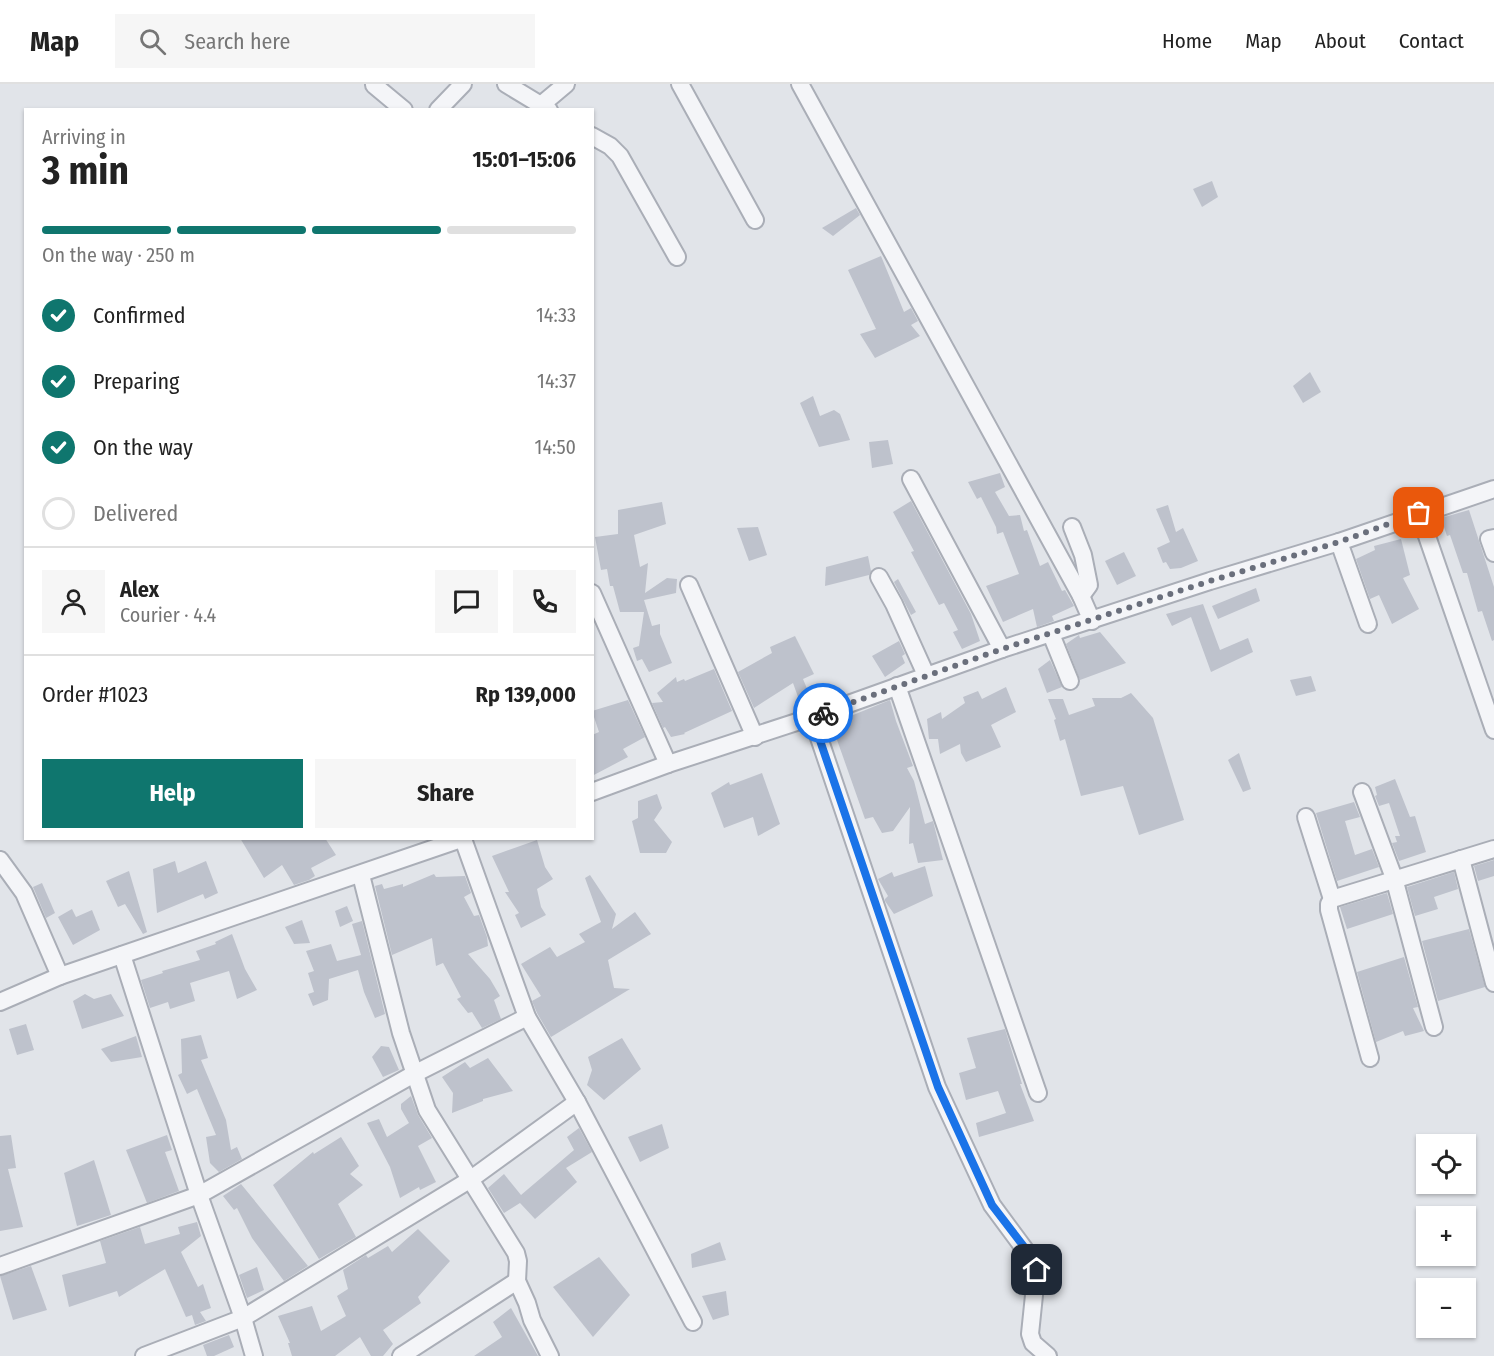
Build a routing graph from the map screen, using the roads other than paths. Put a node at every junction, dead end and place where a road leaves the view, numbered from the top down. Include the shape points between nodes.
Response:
1 (374, 84) edge
2 (462, 84) edge
3 (506, 84) edge
4 (566, 84) edge
5 (680, 84) edge
6 (800, 84) edge
7 (545, 107) edge
8 (402, 108) edge
9 (440, 108) edge
10 (594, 137) edge
11 (755, 220) dead end
12 (677, 257) dead end
13 (911, 480) dead end
14 (1494, 489) edge
15 (1419, 513) junction
16 (1072, 527) dead end
17 (1494, 538) edge
18 (1339, 542) junction
19 (1494, 554) edge
20 (879, 577) dead end
21 (689, 585) dead end
22 (1081, 596) junction
23 (594, 598) edge
24 (1092, 621) junction
25 (1368, 624) dead end
26 (1051, 634) junction
27 (1002, 649) junction
28 (926, 675) junction
29 (1070, 681) dead end
30 (897, 686) junction
31 (812, 717) junction
32 (1494, 730) edge
33 (755, 737) junction
34 (668, 764) junction
35 (594, 791) edge
36 (1362, 792) dead end
37 (1306, 817) dead end
38 (460, 840) edge
39 (463, 840) edge
40 (1494, 849) edge
41 (1461, 859) junction
42 (0, 860) edge
43 (361, 875) junction
44 (1394, 878) junction
45 (1332, 899) junction
46 (122, 955) junction
47 (60, 976) junction
48 (1494, 983) edge
49 (0, 1002) edge
50 (527, 1017) junction
51 (1434, 1027) dead end
52 (1370, 1058) dead end
53 (414, 1074) junction
54 (1038, 1094) dead end
55 (577, 1102) junction
56 (471, 1179) junction
57 (199, 1195) junction
58 (0, 1266) edge
59 (517, 1281) junction
60 (243, 1318) junction
61 (693, 1322) dead end
62 (144, 1356) edge
63 (254, 1356) edge
64 (400, 1356) edge
65 (550, 1356) edge
66 (1048, 1356) edge

1 - 8 street
2 - 9 street
3 - 7 street
4 - 7 street
5 - 11 street
6 - 22 street
10 - 12 street via 620,156
13 - 27 street
14 - 15 street
15 - 18 street
15 - 32 street
16 - 22 street via 1089,585
17 - 19 street via 1489,539
18 - 24 street
18 - 25 street
20 - 28 street
21 - 33 street
22 - 24 street
23 - 34 street
24 - 26 street
26 - 27 street
26 - 29 street
27 - 28 street
28 - 30 street
30 - 31 street
30 - 54 street
31 - 33 street
31 - 66 street via 938,1087 992,1205 1037,1266 1030,1334 1033,1343
33 - 34 street
34 - 35 street
36 - 44 street
37 - 45 street
38 - 43 street
39 - 50 street
40 - 41 street
41 - 44 street
41 - 48 street
42 - 47 street via 24,893
43 - 46 street
43 - 53 street
44 - 45 street
44 - 51 street
45 - 52 street via 1329,910
46 - 47 street
46 - 57 street
47 - 49 street
50 - 53 street
50 - 55 street
53 - 56 street via 427,1110
53 - 57 street
55 - 56 street
55 - 61 street
56 - 59 street via 516,1253
56 - 60 street
57 - 58 street
57 - 60 street
59 - 64 street
59 - 65 street
60 - 62 street
60 - 63 street

